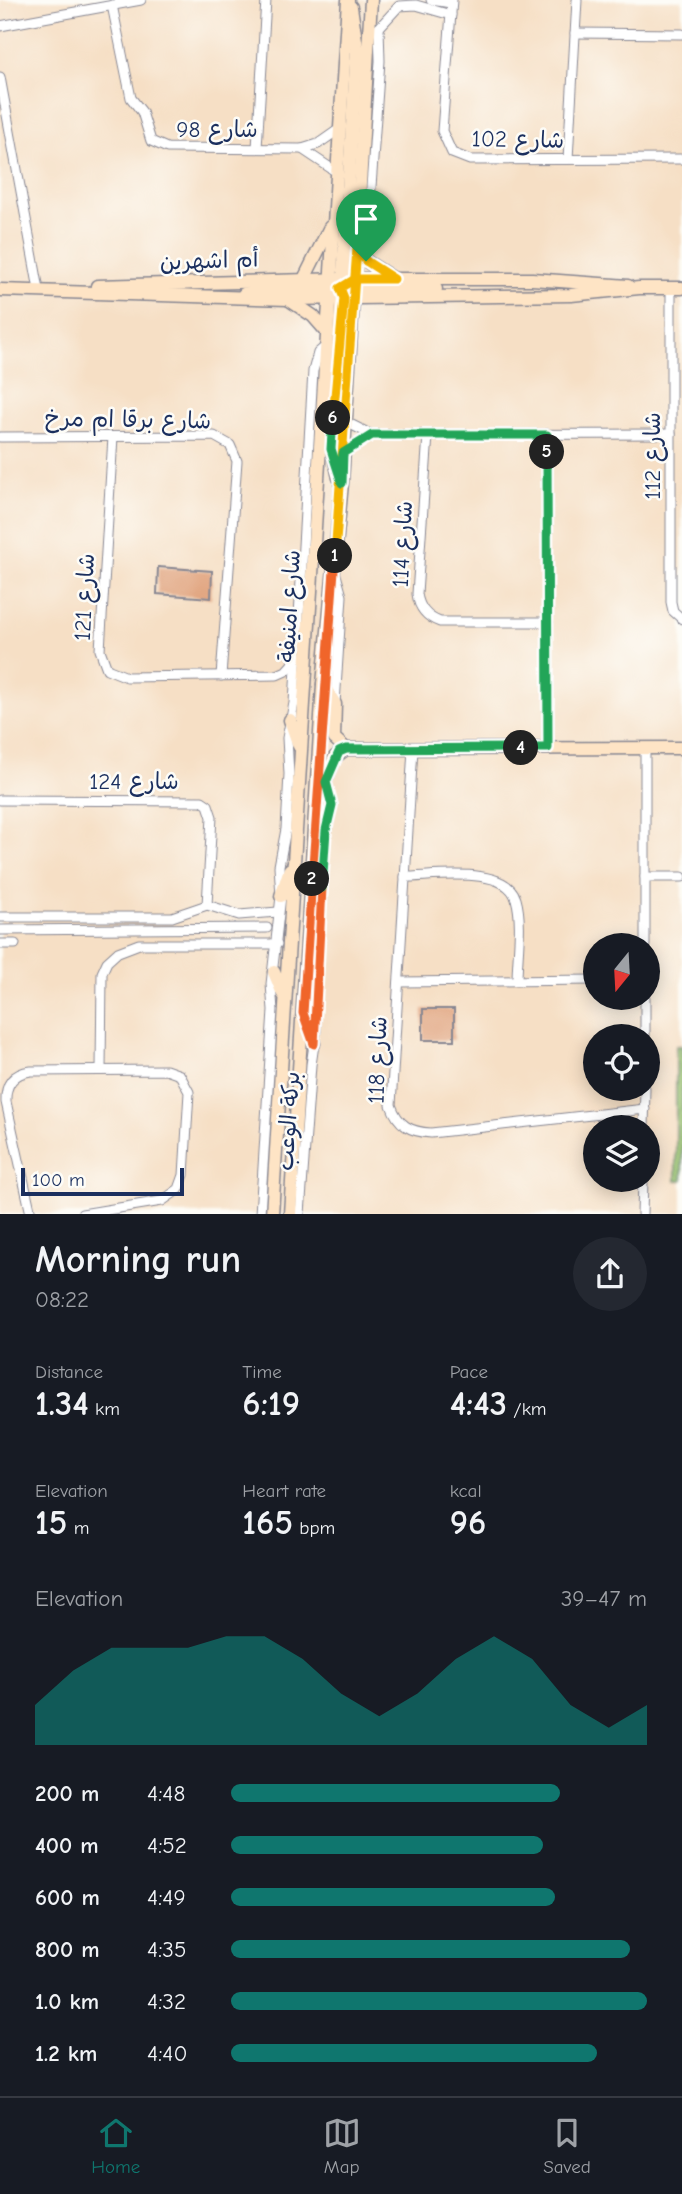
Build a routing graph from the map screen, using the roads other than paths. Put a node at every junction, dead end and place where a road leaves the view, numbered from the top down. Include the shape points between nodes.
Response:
1 (141, 0) edge
2 (266, 0) edge
3 (348, 0) edge
4 (371, 0) edge
5 (431, 0) edge
6 (577, 0) edge
7 (452, 1) edge
8 (112, 5) junction
9 (450, 15) junction
10 (0, 26) edge
11 (379, 28) junction
12 (575, 33) junction
13 (682, 34) edge
14 (369, 40) junction
15 (0, 77) edge
16 (338, 130) junction
17 (257, 148) junction
18 (302, 149) junction
19 (568, 159) junction
20 (682, 159) edge
21 (335, 171) junction
22 (333, 220) junction
23 (358, 222) junction
24 (357, 248) junction
25 (304, 279) junction
26 (394, 279) junction
27 (481, 281) junction
28 (343, 288) junction
29 (639, 288) junction
30 (677, 288) edge
31 (0, 290) edge
32 (39, 290) junction
33 (65, 290) junction
34 (234, 298) junction
35 (288, 299) junction
36 (327, 332) junction
37 (344, 421) junction
38 (671, 434) junction
39 (372, 435) junction
40 (428, 435) junction
41 (547, 435) junction
42 (0, 437) edge
43 (113, 437) junction
44 (343, 453) junction
45 (342, 483) junction
46 (334, 567) junction
47 (682, 619) edge
48 (548, 622) junction
49 (300, 652) junction
50 (277, 675) junction
51 (221, 676) junction
52 (324, 684) junction
53 (294, 693) junction
54 (335, 704) junction
55 (290, 720) junction
56 (332, 734) junction
57 (548, 748) junction
58 (645, 748) junction
59 (682, 748) edge
60 (346, 749) junction
61 (413, 749) junction
62 (301, 755) junction
63 (331, 765) junction
64 (326, 782) junction
65 (316, 799) junction
66 (0, 800) edge
67 (295, 856) junction
68 (405, 877) junction
69 (645, 877) junction
70 (682, 877) edge
71 (281, 896) junction
72 (207, 905) junction
73 (278, 912) junction
74 (0, 917) edge
75 (267, 928) dead end
76 (0, 930) edge
77 (645, 933) edge
78 (0, 944) edge
79 (15, 944) dead end
80 (277, 944) junction
81 (274, 972) junction
82 (583, 980) edge
83 (517, 981) junction
84 (399, 982) junction
85 (285, 999) junction
86 (303, 1013) junction
87 (314, 1044) junction
88 (101, 1070) junction
89 (645, 1101) edge
90 (645, 1109) junction
91 (645, 1115) edge
92 (643, 1192) edge
93 (32, 1214) edge
94 (82, 1214) edge
95 (260, 1214) edge
96 (272, 1214) edge
97 (290, 1214) edge
98 (300, 1214) edge
99 (642, 1214) edge

1 - 8 street
2 - 17 street
3 - 16 street, شارع امنيفة
3 - 28 street via 357,47
4 - 14 street, شارع امنيفة
5 - 7 street, شارع 102
6 - 12 street
7 - 9 street, شارع 102
8 - 10 street
8 - 17 street, شارع 98 via 131,98 142,112 151,141 167,148
9 - 11 street via 416,5 399,6
9 - 19 street, شارع 102 via 442,131 448,148 470,160
11 - 14 street
11 - 23 street via 370,201
12 - 13 street
12 - 19 street
14 - 23 street, شارع امنيفة
15 - 32 street
16 - 18 street, شارع 98
16 - 21 street, شارع امنيفة
17 - 18 street, شارع 98
18 - 21 street
19 - 20 street, شارع 102
21 - 22 street, شارع امنيفة
22 - 25 street
22 - 28 street, شارع امنيفة
23 - 24 street, شارع امنيفة
24 - 26 street via 366,261
24 - 28 street, شارع امنيفة
25 - 28 street, أم اشهرين
25 - 33 street, أم اشهرين
26 - 27 street
26 - 28 street
27 - 28 street via 446,289
27 - 29 street via 570,281
28 - 29 street via 588,295
28 - 34 street via 259,290
28 - 35 street, أم اشهرين
28 - 36 street, شارع امنيفة
28 - 37 street, شارع امنيفة
28 - 45 street via 331,440
29 - 30 street
30 - 38 street, شارع 112
31 - 32 street, أم اشهرين
32 - 33 street, أم اشهرين
33 - 34 street, أم اشهرين
34 - 35 street, أم اشهرين
35 - 36 street
36 - 49 street, شارع امنيفة
37 - 39 street
37 - 44 street, شارع امنيفة
38 - 41 street
38 - 47 street, شارع 112 via 671,602
39 - 40 street
39 - 44 street
40 - 41 street
40 - 48 street, شارع 114 via 417,594 420,606 440,622
41 - 48 street
42 - 43 street, شارع برقا ام مرخ
43 - 51 street, شارع 121 via 101,660 122,677
43 - 51 street, شارع برقا ام مرخ via 214,436 233,450 237,461
44 - 45 street, شارع امنيفة
45 - 46 street, شارع امنيفة
46 - 52 street, شارع امنيفة
46 - 54 street via 342,596
48 - 57 street
49 - 50 street via 286,671
49 - 53 street
49 - 62 street, شارع امنيفة
50 - 51 street, شارع 121
50 - 53 street
52 - 54 street
52 - 65 street, شارع امنيفة
53 - 55 street
54 - 56 street
55 - 62 street
55 - 71 street via 286,829 278,875
56 - 60 street
56 - 63 street
57 - 58 street
57 - 61 street
58 - 59 street
58 - 69 street
60 - 61 street
60 - 63 street
61 - 68 street, شارع 118
62 - 67 street, شارع امنيفة
63 - 64 street
64 - 65 street
64 - 87 street, بركة الوعب via 332,805 325,835
65 - 86 street, شارع امنيفة
66 - 72 street, شارع 124 via 202,801 212,817
67 - 71 street
67 - 85 street, شارع امنيفة
68 - 83 street via 488,877 505,882 517,905
68 - 84 street, شارع 118
69 - 70 street
69 - 77 street
71 - 73 street
72 - 73 street via 239,915
72 - 74 street via 172,917
73 - 80 street
75 - 76 street
78 - 79 street
80 - 81 street
80 - 88 street via 147,943 118,952 102,973
81 - 85 street
81 - 95 street
82 - 83 street
83 - 84 street
84 - 90 street, شارع 118 via 391,1105 409,1129 430,1133
85 - 96 street, شارع امنيفة
86 - 87 street
86 - 97 street, شارع امنيفة
87 - 98 street, بركة الوعب
88 - 93 street via 25,1071 8,1085 6,1102
88 - 94 street via 166,1070 184,1078 189,1092 183,1180 167,1199
89 - 90 street
90 - 91 street
92 - 99 street

